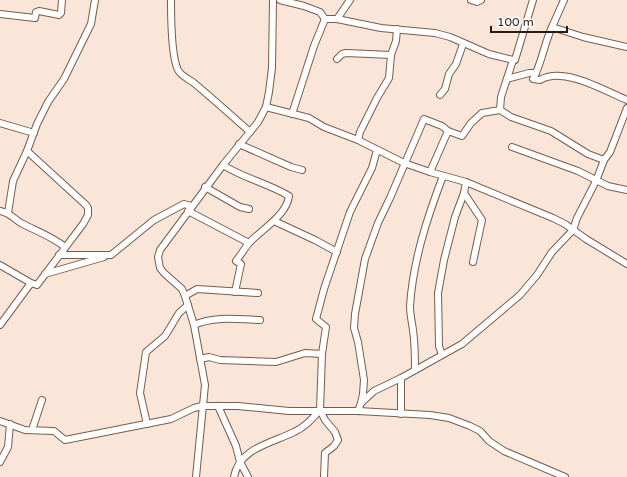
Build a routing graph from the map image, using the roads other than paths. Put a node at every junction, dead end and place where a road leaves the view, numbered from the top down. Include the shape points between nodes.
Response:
1 (62, 0) edge
2 (95, 0) edge
3 (171, 0) edge
4 (273, 0) edge
5 (280, 0) edge
6 (350, 0) edge
7 (471, 0) edge
8 (481, 0) edge
9 (533, 0) edge
10 (564, 0) edge
11 (0, 14) edge
12 (325, 19) junction
13 (337, 20) junction
14 (552, 27) junction
15 (397, 29) junction
16 (463, 44) junction
17 (627, 47) edge
18 (391, 55) junction
19 (337, 59) dead end
20 (513, 60) junction
21 (538, 71) junction
22 (547, 76) junction
23 (507, 79) junction
24 (440, 95) dead end
25 (627, 100) edge
26 (266, 107) junction
27 (500, 110) junction
28 (627, 110) edge
29 (292, 114) junction
30 (0, 123) edge
31 (448, 131) junction
32 (250, 132) junction
33 (34, 133) junction
34 (358, 140) junction
35 (239, 144) junction
36 (512, 147) dead end
37 (377, 150) junction
38 (27, 151) junction
39 (604, 160) junction
40 (404, 163) junction
41 (222, 165) junction
42 (302, 170) dead end
43 (430, 172) junction
44 (443, 176) junction
45 (596, 181) junction
46 (466, 182) junction
47 (206, 187) junction
48 (627, 190) edge
49 (464, 193) junction
50 (190, 208) junction
51 (249, 209) dead end
52 (0, 211) edge
53 (8, 212) junction
54 (274, 221) junction
55 (573, 230) junction
56 (249, 243) junction
57 (65, 247) junction
58 (337, 252) junction
59 (59, 254) junction
60 (111, 255) junction
61 (473, 262) dead end
62 (627, 264) edge
63 (0, 265) edge
64 (44, 274) junction
65 (31, 283) junction
66 (235, 292) junction
67 (258, 293) dead end
68 (185, 296) junction
69 (188, 305) junction
70 (260, 320) dead end
71 (0, 325) edge
72 (194, 325) junction
73 (322, 354) junction
74 (442, 355) junction
75 (200, 359) junction
76 (415, 370) junction
77 (401, 378) junction
78 (42, 400) dead end
79 (361, 403) junction
80 (202, 406) junction
81 (218, 406) junction
82 (320, 410) junction
83 (358, 411) junction
84 (401, 414) junction
85 (0, 421) edge
86 (10, 424) junction
87 (147, 424) junction
88 (32, 430) junction
89 (0, 462) edge
90 (240, 462) junction
91 (196, 477) edge
92 (234, 477) edge
93 (248, 477) edge
94 (324, 477) edge
95 (565, 477) edge

1 - 11 street via 59,15 39,11 36,12 35,18
2 - 33 street via 91,24
3 - 32 street via 174,53 178,70
4 - 26 street via 272,68
5 - 12 street via 320,12
6 - 13 street
7 - 8 street
9 - 20 street
10 - 14 street
12 - 13 street
12 - 29 street
13 - 15 street
14 - 17 street
14 - 21 street
15 - 16 street via 435,33
15 - 18 street
16 - 20 street
16 - 24 street via 445,89
18 - 19 street via 346,53
18 - 34 street via 388,82 377,98
20 - 23 street
21 - 22 street
21 - 22 street via 533,79 540,80
21 - 23 street
22 - 25 street via 570,78 592,84
23 - 27 street via 500,97
26 - 29 street
26 - 32 street
27 - 31 street via 482,113 462,136
27 - 39 street via 551,131 588,154
28 - 39 street via 610,152
29 - 34 street via 309,118 324,127
30 - 33 street
31 - 40 street via 424,119
31 - 43 street
32 - 35 street
33 - 38 street
34 - 37 street
35 - 41 street
35 - 42 street
36 - 45 street via 578,171
37 - 40 street
37 - 58 street via 372,168 350,212
38 - 53 street via 13,181
38 - 57 street via 88,208 88,215 83,224
39 - 45 street
40 - 43 street
40 - 79 street via 365,259 355,314 354,328 364,380
41 - 47 street
41 - 54 street via 289,196
43 - 44 street
44 - 46 street
44 - 76 street via 432,204 413,276 410,314
45 - 48 street
45 - 55 street
46 - 49 street
46 - 55 street via 553,218
47 - 50 street
47 - 51 street via 240,207
49 - 61 street via 482,220
49 - 74 street via 453,225 438,293 439,346
50 - 56 street
50 - 60 street via 184,204 154,220
50 - 68 street via 160,250 158,257 164,273 179,286
52 - 53 street
53 - 57 street via 20,222
54 - 56 street
54 - 58 street
55 - 62 street
55 - 74 street via 552,252 538,275 520,295 479,331
56 - 66 street via 236,261 241,264
57 - 59 street
58 - 73 street via 316,319 326,328
59 - 60 street
59 - 64 street
60 - 64 street
63 - 65 street
64 - 65 street via 37,285
65 - 71 street
66 - 67 street
66 - 68 street via 197,289
68 - 69 street
69 - 72 street
69 - 87 street via 179,313 165,336 146,352 140,393
70 - 72 street via 226,319
72 - 75 street
73 - 75 street via 305,353 276,362 220,360 209,357
73 - 82 street
74 - 76 street
75 - 80 street via 205,388
76 - 77 street
77 - 79 street via 374,391
77 - 84 street
78 - 88 street
79 - 83 street
80 - 81 street
80 - 87 street
80 - 91 street
81 - 82 street via 289,411
81 - 90 street via 236,446
82 - 83 street
82 - 90 street via 306,425 264,444
82 - 94 street via 338,440 325,453
83 - 84 street
84 - 95 street via 449,418 470,426 504,451
85 - 86 street
86 - 88 street via 24,430
86 - 89 street via 8,446
87 - 88 street via 65,440 54,431
90 - 92 street
90 - 93 street

